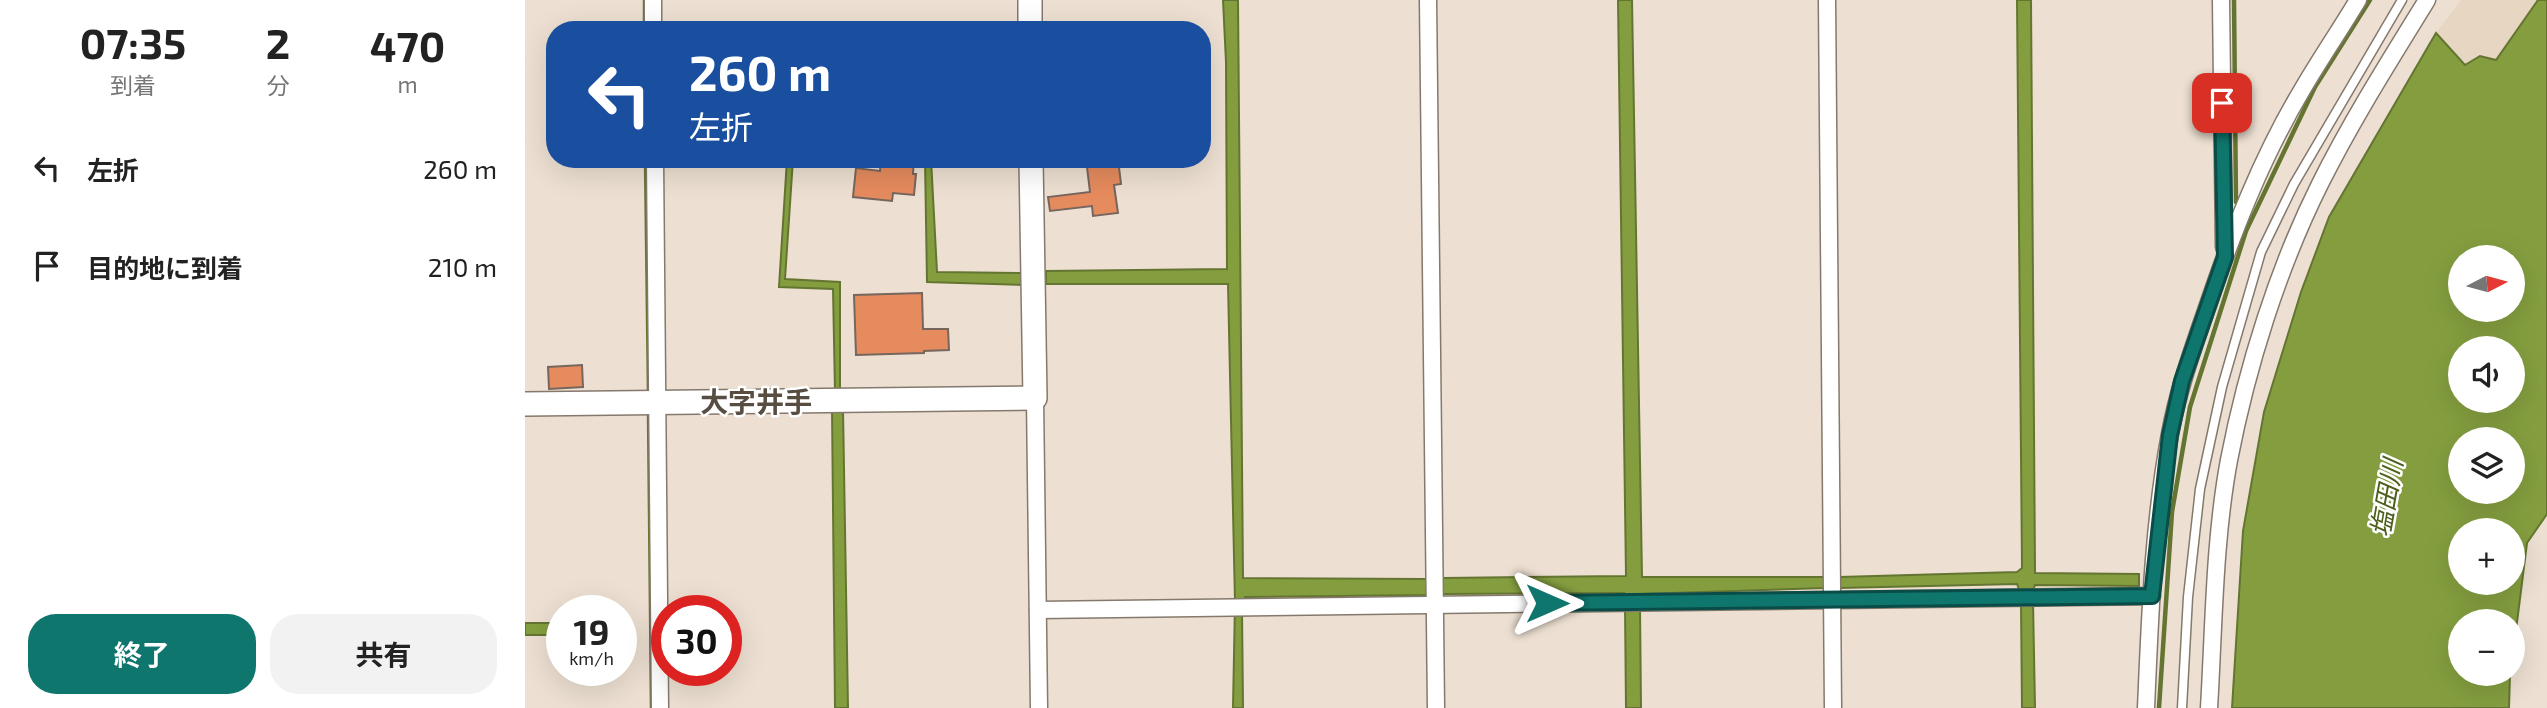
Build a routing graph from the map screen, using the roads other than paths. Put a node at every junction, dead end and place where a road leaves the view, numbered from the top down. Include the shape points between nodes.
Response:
1 (653, 0) edge
2 (1030, 0) edge
3 (1428, 0) edge
4 (1827, 0) edge
5 (2221, 0) edge
6 (2358, 0) edge
7 (2402, 0) edge
8 (2427, 0) edge
9 (653, 21) edge
10 (1030, 21) edge
11 (655, 168) edge
12 (1031, 168) edge
13 (2225, 257) junction
14 (1035, 398) junction
15 (657, 402) junction
16 (525, 404) edge
17 (1832, 588) junction
18 (1435, 592) junction
19 (2152, 596) junction
20 (1038, 610) junction
21 (660, 708) edge
22 (1038, 708) edge
23 (1436, 708) edge
24 (1833, 708) edge
25 (2146, 708) edge
26 (2182, 708) edge
27 (2209, 708) edge

1 - 9 street
2 - 10 street
3 - 18 street
4 - 17 street
5 - 13 street
6 - 13 street via 2269,151
7 - 26 lane via 2294,184 2262,252 2223,387 2200,489
8 - 27 street via 2359,112 2299,229 2243,396 2219,533
11 - 15 street
12 - 14 street
13 - 19 street via 2182,381 2170,435
14 - 15 street
14 - 20 street
15 - 16 street
15 - 21 street
17 - 18 street via 1634,603
17 - 19 street
17 - 24 street
18 - 20 street via 1238,606
18 - 23 street
19 - 25 street
20 - 22 street

